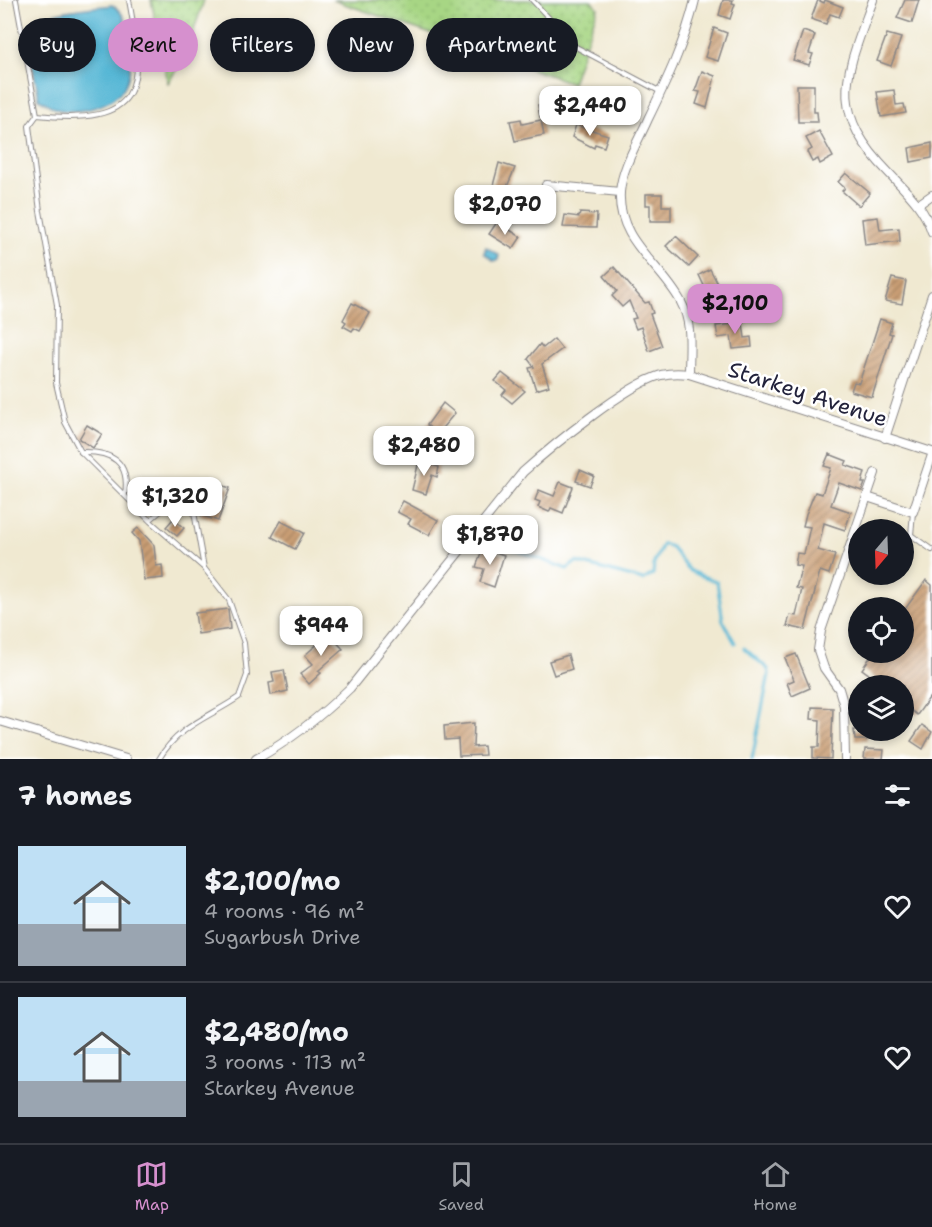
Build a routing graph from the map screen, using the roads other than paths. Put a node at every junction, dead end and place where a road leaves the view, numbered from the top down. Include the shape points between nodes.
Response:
1 (16, 0) edge
2 (129, 0) edge
3 (532, 0) edge
4 (695, 0) edge
5 (873, 0) edge
6 (661, 92) junction
7 (37, 115) junction
8 (546, 185) dead end
9 (620, 192) junction
10 (932, 195) edge
11 (919, 204) junction
12 (932, 232) edge
13 (932, 294) edge
14 (689, 374) junction
15 (885, 438) junction
16 (81, 452) junction
17 (932, 454) edge
18 (875, 473) dead end
19 (125, 495) junction
20 (867, 497) junction
21 (913, 512) junction
22 (150, 521) junction
23 (932, 550) edge
24 (204, 568) junction
25 (0, 721) edge
26 (126, 759) edge
27 (159, 759) edge
28 (255, 759) edge
29 (845, 759) edge

1 - 7 lane
2 - 7 lane via 138,66 131,90 121,104 107,113 88,117
3 - 6 lane via 576,47
4 - 6 street via 683,45
5 - 11 street via 848,70 847,104 864,146
6 - 9 street via 632,153
7 - 16 lane via 29,126 57,305 56,383 65,422
8 - 9 street
9 - 14 street via 631,237 674,291 686,314
10 - 11 street
11 - 12 street
13 - 15 street
14 - 15 street, Starkey Avenue
14 - 28 street, Starkey Avenue via 663,375 634,388 546,452 506,490 428,594 350,688 291,739
15 - 17 street, Starkey Avenue
16 - 19 lane
16 - 19 lane via 109,455 123,466 127,478
17 - 21 street
18 - 20 street
19 - 22 lane
20 - 21 street
20 - 29 street via 821,631 818,651 844,706
21 - 23 lane via 911,535
22 - 24 lane
22 - 24 lane via 168,505 187,502 194,512
24 - 27 lane via 229,600 236,616 244,643 246,682 239,697 175,737
25 - 26 street

